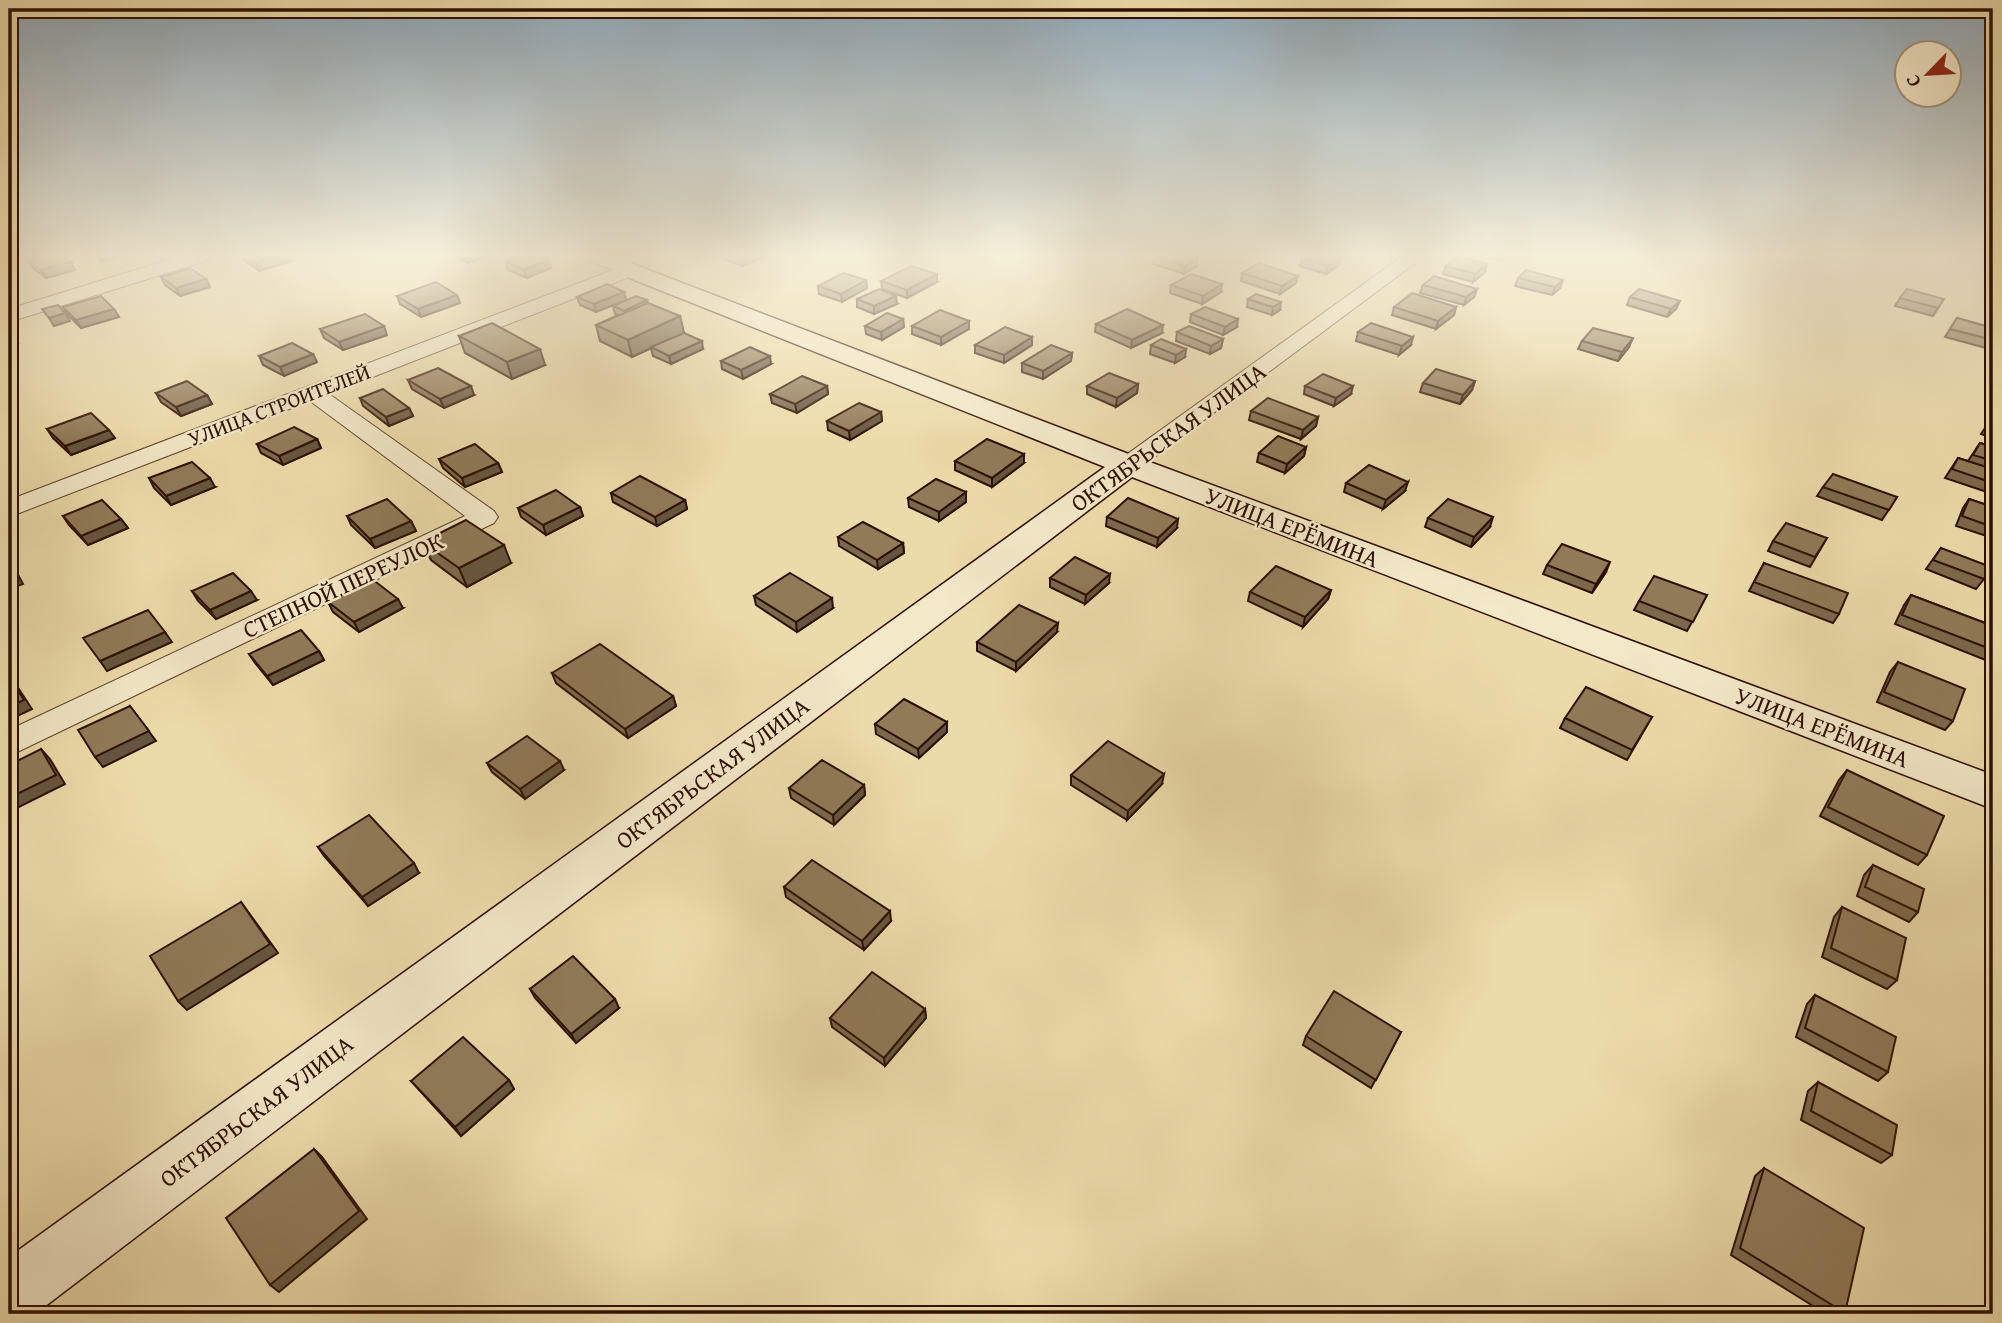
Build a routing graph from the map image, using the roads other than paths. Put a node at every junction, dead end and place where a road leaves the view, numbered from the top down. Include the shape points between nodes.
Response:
1 (508, 317) edge
2 (749, 317) edge
3 (1332, 317) edge
4 (312, 392) junction
5 (1128, 465) junction
6 (9, 509) edge
7 (9, 744) edge
8 (1993, 792) edge
9 (9, 1295) edge

1 - 4 street, УЛИЦА СТРОИТЕЛЕЙ
2 - 5 street, УЛИЦА ЕРЁМИНА
3 - 5 street, ОКТЯБРЬСКАЯ УЛИЦА
4 - 6 street, УЛИЦА СТРОИТЕЛЕЙ
4 - 7 street, СТЕПНОЙ ПЕРЕУЛОК via 484,517
5 - 8 street, УЛИЦА ЕРЁМИНА
5 - 9 street, ОКТЯБРЬСКАЯ УЛИЦА

